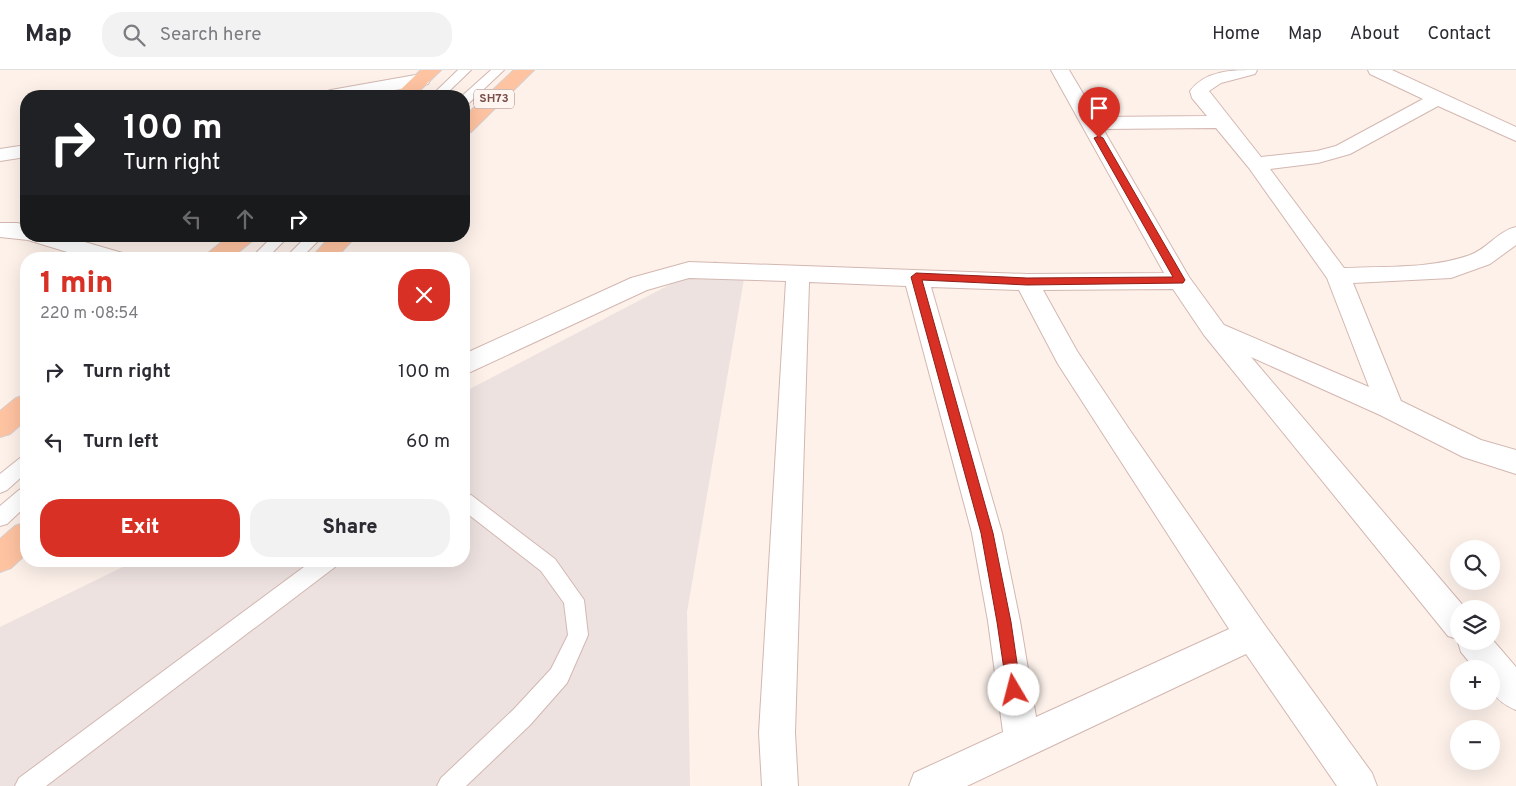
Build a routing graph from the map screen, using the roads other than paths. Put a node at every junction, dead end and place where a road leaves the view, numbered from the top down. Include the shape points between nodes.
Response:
1 (465, 70) edge
2 (498, 70) edge
3 (525, 70) edge
4 (1060, 70) edge
5 (1248, 70) edge
6 (1377, 70) edge
7 (427, 75) edge
8 (359, 90) edge
9 (410, 90) edge
10 (443, 90) edge
11 (470, 96) edge
12 (1437, 99) junction
13 (470, 122) edge
14 (1222, 122) junction
15 (1090, 123) junction
16 (1516, 135) edge
17 (20, 152) edge
18 (0, 155) edge
19 (1256, 164) junction
20 (0, 230) edge
21 (20, 231) edge
22 (1516, 234) edge
23 (58, 242) edge
24 (236, 242) edge
25 (275, 242) edge
26 (309, 242) edge
27 (339, 242) edge
28 (93, 252) edge
29 (224, 252) edge
30 (265, 252) edge
31 (299, 252) edge
32 (328, 252) edge
33 (798, 273) junction
34 (1338, 276) junction
35 (916, 277) junction
36 (1180, 280) junction
37 (1027, 282) junction
38 (1213, 329) junction
39 (470, 362) edge
40 (1390, 408) junction
41 (20, 409) edge
42 (0, 426) edge
43 (1516, 462) edge
44 (20, 468) edge
45 (0, 485) edge
46 (20, 500) edge
47 (470, 506) edge
48 (0, 518) edge
49 (20, 540) edge
50 (0, 558) edge
51 (320, 567) edge
52 (1450, 613) edge
53 (1252, 635) junction
54 (1480, 650) edge
55 (1516, 693) edge
56 (1022, 740) junction
57 (27, 786) edge
58 (449, 786) edge
59 (780, 786) edge
60 (927, 786) edge
61 (1359, 786) edge

1 - 10 lane
2 - 11 lane
3 - 13 main road, SH73
4 - 15 street
5 - 14 street via 1214,79 1199,91
6 - 12 street
7 - 8 street
7 - 9 main road
12 - 16 street
12 - 19 street via 1343,150 1318,157
14 - 15 street
14 - 19 street
15 - 36 street
17 - 18 street
19 - 34 street
20 - 21 street
22 - 34 street via 1482,259 1451,270
23 - 28 street
24 - 29 main road
25 - 30 lane
26 - 31 lane
27 - 32 main road
33 - 35 street
33 - 39 street via 689,270 639,284
33 - 59 street via 777,733
34 - 40 street
35 - 37 street
35 - 56 street via 987,533
36 - 37 street
36 - 38 street
37 - 53 street via 1067,357
38 - 40 street
38 - 52 street
40 - 43 street via 1473,449
41 - 42 main road
44 - 45 lane
46 - 48 lane
47 - 58 lane via 548,565 574,600 578,635 559,676 522,717
49 - 50 main road
51 - 57 lane
53 - 56 street
53 - 61 street
54 - 55 street
56 - 60 street

